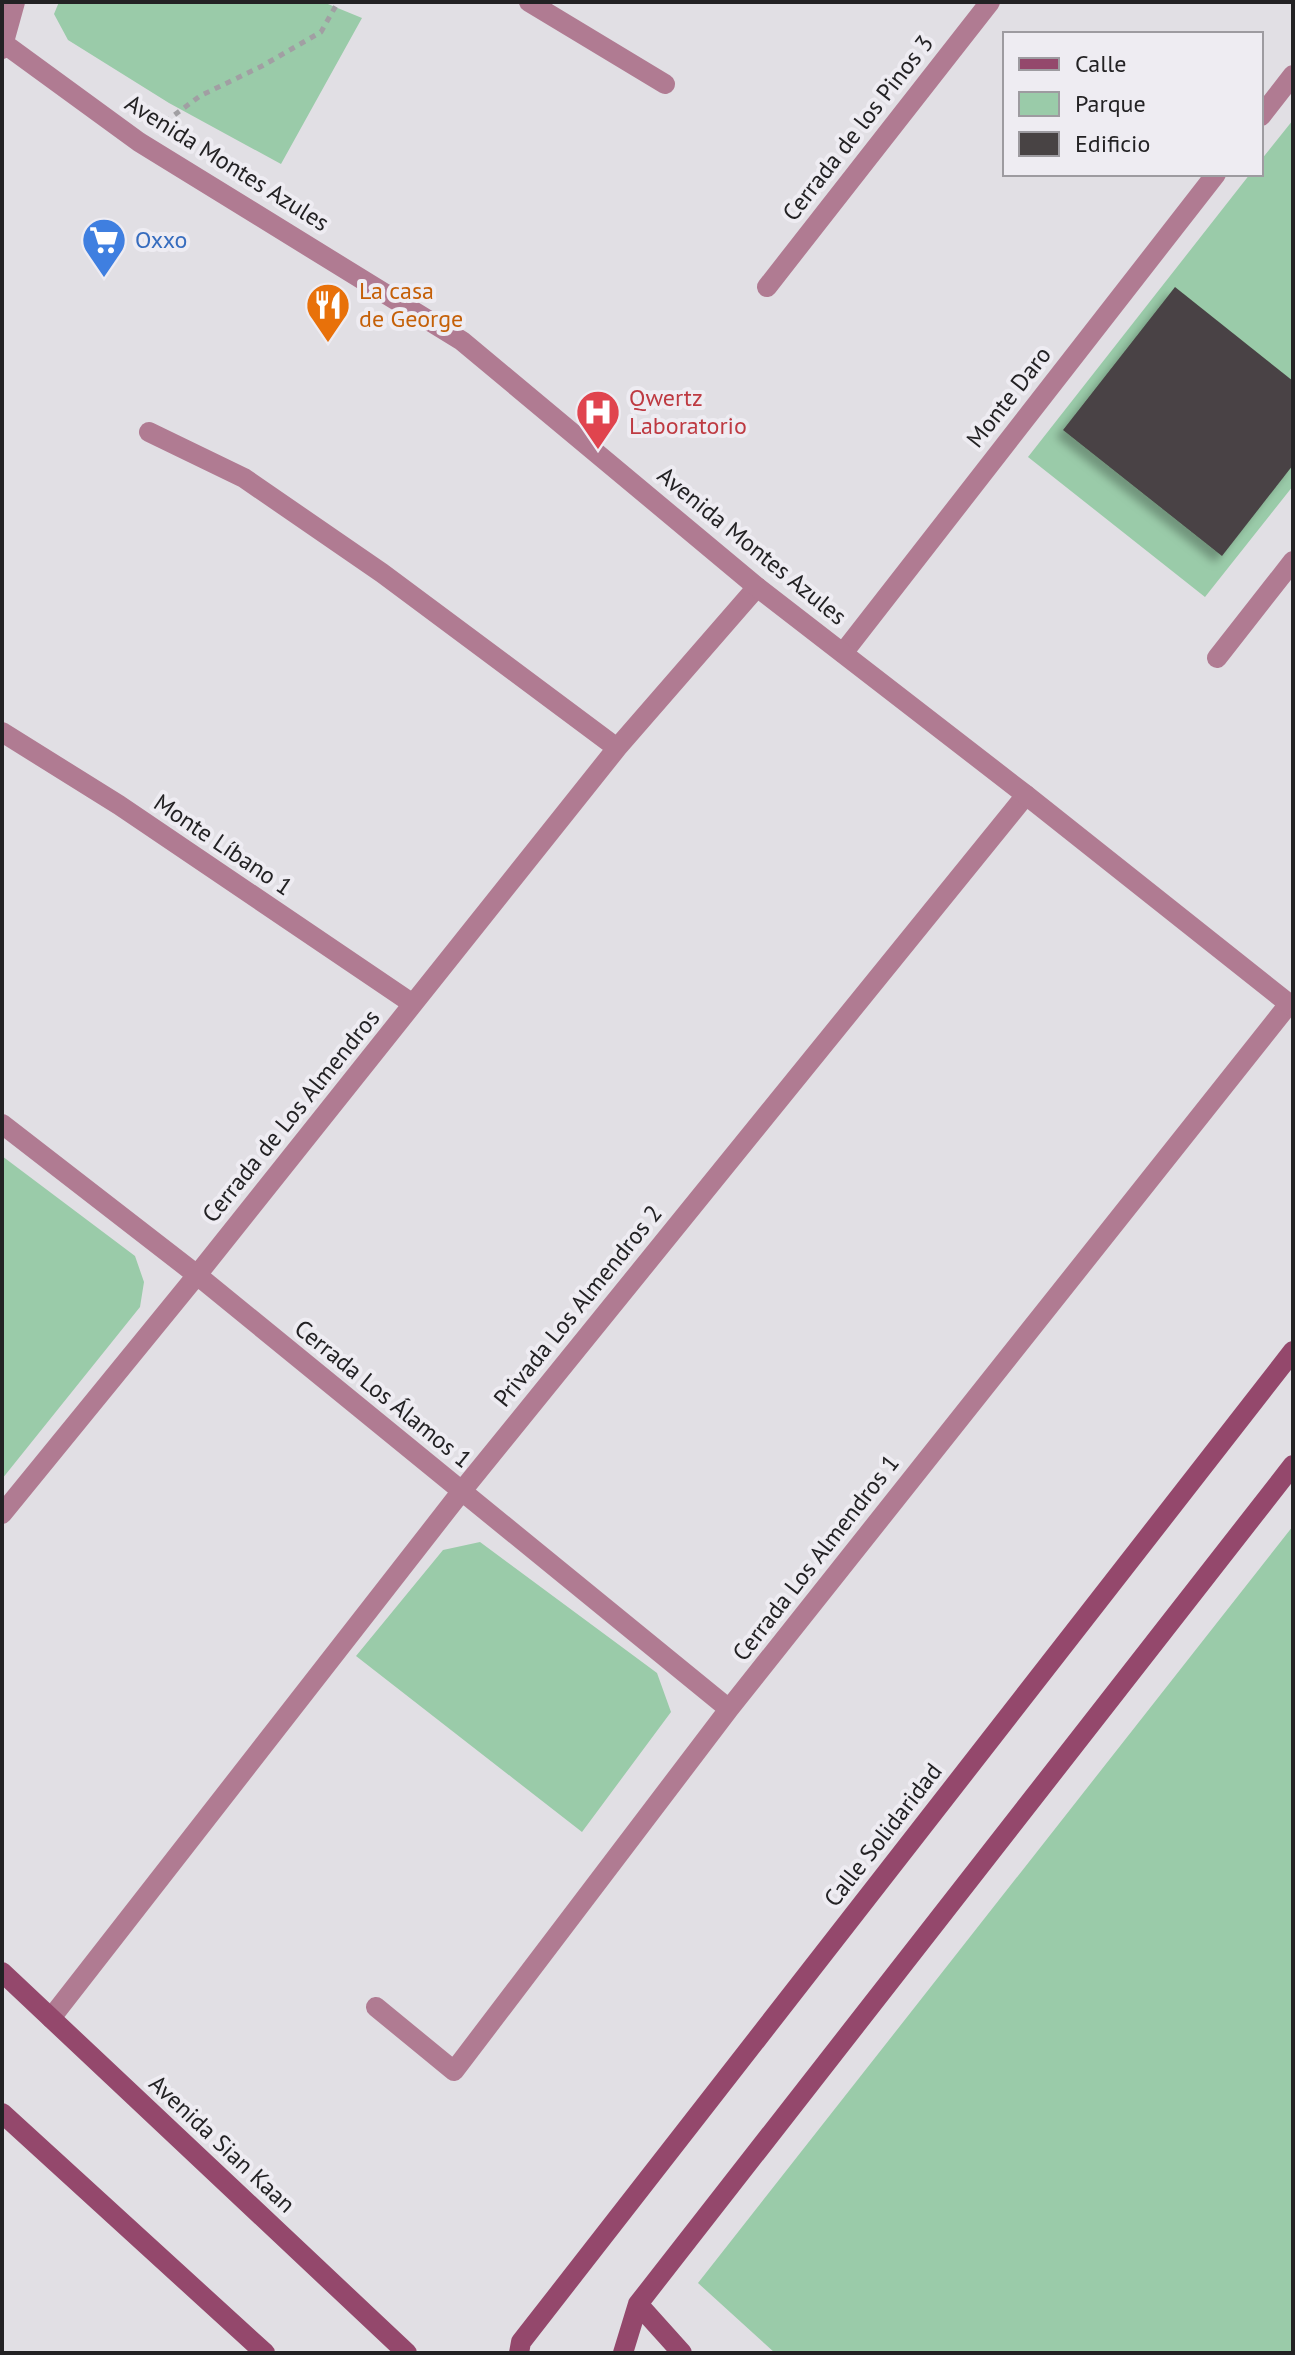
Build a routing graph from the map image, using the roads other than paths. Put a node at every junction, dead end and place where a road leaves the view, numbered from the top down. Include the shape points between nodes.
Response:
1 (15, 2) edge
2 (529, 2) edge
3 (990, 2) edge
4 (3, 45) edge
5 (1293, 75) edge
6 (665, 84) dead end
7 (1263, 113) edge
8 (1214, 176) edge
9 (767, 287) dead end
10 (149, 432) dead end
11 (1293, 561) edge
12 (757, 587) junction
13 (843, 653) junction
14 (1217, 658) dead end
15 (2, 732) edge
16 (617, 748) junction
17 (1026, 795) junction
18 (413, 1004) junction
19 (1291, 1006) edge
20 (2, 1124) edge
21 (197, 1275) junction
22 (1293, 1351) edge
23 (1293, 1465) edge
24 (461, 1492) junction
25 (2, 1514) edge
26 (729, 1709) junction
27 (2, 1972) edge
28 (376, 2007) dead end
29 (51, 2018) junction
30 (2, 2113) edge
31 (638, 2304) junction
32 (265, 2353) edge
33 (407, 2353) edge
34 (519, 2353) edge
35 (623, 2353) edge
36 (682, 2353) edge

1 - 4 street
2 - 6 street
3 - 9 street, Cerrada de los Pinos 3
4 - 12 street, Avenida Montes Azules via 139,142 462,341
5 - 7 street
8 - 13 street, Monte Daro
10 - 16 street via 244,478
11 - 14 street
12 - 13 street, Avenida Montes Azules
12 - 16 street, Cerrada de Los Almendros
13 - 17 street, Avenida Montes Azules
15 - 18 street, Monte Líbano 1
16 - 18 street, Cerrada de Los Almendros
17 - 19 street, Avenida Montes Azules
17 - 24 street, Privada Los Almendros 2
18 - 21 street, Cerrada de Los Almendros
19 - 26 street, Cerrada Los Almendros 1
20 - 21 street, Cerrada Los Álamos 1
21 - 24 street, Cerrada Los Álamos 1
21 - 25 street, Cerrada de Los Almendros
22 - 34 main road, Calle Solidaridad via 521,2342
23 - 31 main road
24 - 26 street, Cerrada Los Álamos 1
24 - 29 street, Privada Los Almendros 2
26 - 28 street, Cerrada Los Almendros 1 via 454,2071
27 - 29 main road, Avenida Sian Kaan
29 - 33 main road, Avenida Sian Kaan
30 - 32 main road
31 - 35 main road
31 - 36 main road

